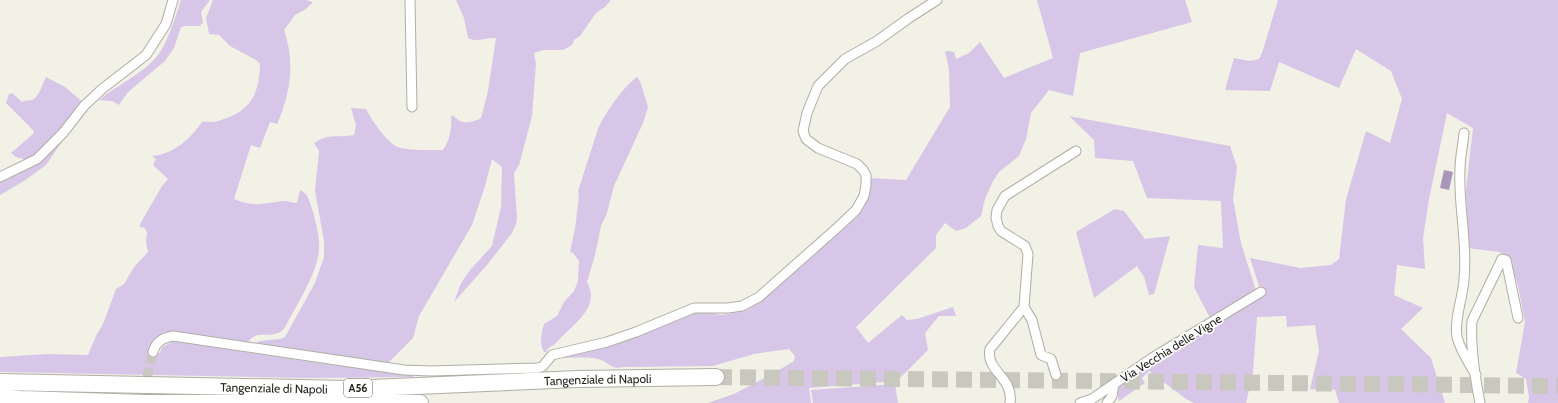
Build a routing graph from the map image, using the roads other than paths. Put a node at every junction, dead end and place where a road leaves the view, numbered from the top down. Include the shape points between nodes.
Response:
1 (173, 0) edge
2 (410, 0) edge
3 (937, 0) edge
4 (412, 107) dead end
5 (1464, 133) dead end
6 (1076, 151) dead end
7 (0, 177) edge
8 (1261, 292) dead end
9 (1024, 307) junction
10 (1518, 318) dead end
11 (153, 352) tunnel mouth
12 (1056, 375) dead end
13 (1476, 375) junction
14 (716, 377) tunnel mouth
15 (0, 382) edge
16 (1114, 384) junction
17 (0, 397) edge
18 (420, 403) edge
19 (1010, 403) edge
20 (1080, 403) edge
21 (1107, 403) edge
22 (1480, 403) edge

1 - 7 street via 166,24 146,55 84,106 63,133 37,159
2 - 4 street
3 - 11 street via 877,41 845,58 818,86 802,131 806,139 818,148 852,160 860,167 866,175 864,196 856,210 838,227 758,297 742,306 694,308 614,339 552,355 538,368 404,370 173,336 157,343
5 - 13 street via 1460,169 1465,262 1457,335 1459,346
6 - 9 street via 1005,196 997,210 997,222 1001,231 1026,246 1028,254
8 - 16 street, Via Vecchia delle Vigne
9 - 12 street via 1032,320 1041,355 1051,359
9 - 19 street via 988,355 1008,385
10 - 13 street via 1506,260 1502,259 1472,321
13 - 22 street
14 - 15 highway, Tangenziale di Napoli / A56 via 578,379 347,389
16 - 20 street, Via Vecchia delle Vigne via 1092,399
16 - 21 street via 1112,396
17 - 18 highway, Tangenziale di Napoli / A56 via 20,400 147,403

